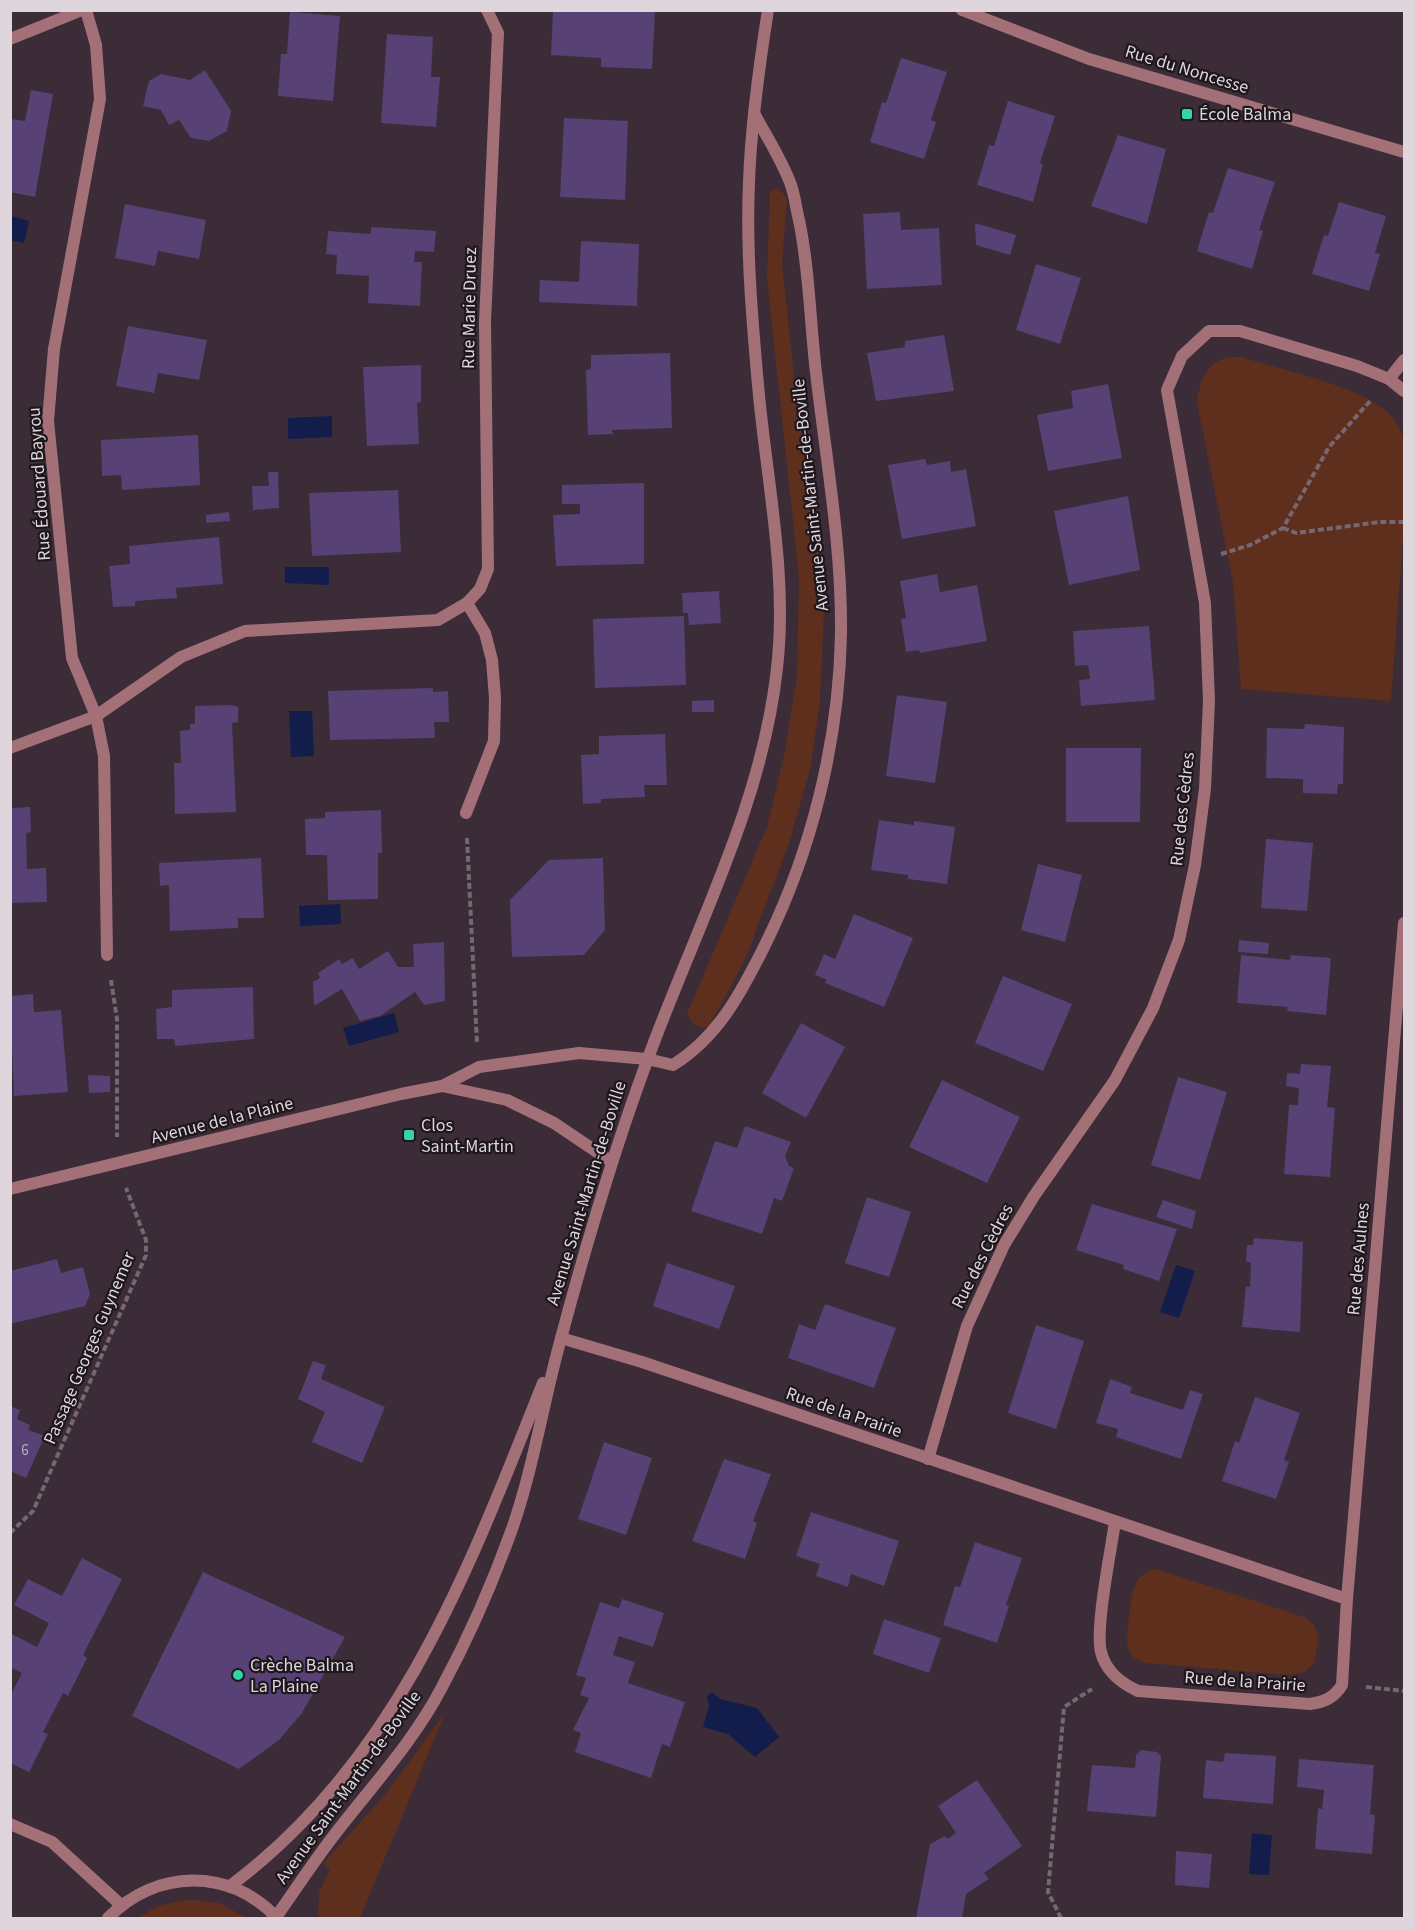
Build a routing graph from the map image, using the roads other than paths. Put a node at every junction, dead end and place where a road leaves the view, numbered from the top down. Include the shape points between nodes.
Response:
1 (84, 10) edge
2 (487, 10) edge
3 (768, 10) edge
4 (962, 10) edge
5 (10, 39) edge
6 (754, 113) junction
7 (1404, 152) edge
8 (1404, 360) edge
9 (1389, 379) junction
10 (1404, 391) edge
11 (467, 603) junction
12 (96, 716) junction
13 (10, 748) edge
14 (466, 813) road end
15 (1404, 922) edge
16 (107, 955) road end
17 (647, 1059) junction
18 (442, 1086) junction
19 (612, 1162) junction
20 (10, 1190) edge
21 (561, 1338) junction
22 (928, 1459) junction
23 (1114, 1522) junction
24 (1347, 1599) junction
25 (10, 1824) edge
26 (230, 1886) junction
27 (121, 1905) junction
28 (108, 1918) edge
29 (277, 1918) edge

1 - 5 street
1 - 12 street, Rue Édouard Bayrou via 96,45 100,99 54,349 48,421 72,658
2 - 11 street, Rue Marie Druez via 498,33 485,322 488,569 480,589
3 - 6 street, Avenue Saint-Martin-de-Boville
4 - 7 street, Rue du Noncesse via 1089,59
6 - 17 street, Avenue Saint-Martin-de-Boville via 749,184 751,281 779,592 778,663 768,733 743,818
6 - 17 street, Avenue Saint-Martin-de-Boville via 792,186 806,256 836,538 841,634 835,708 825,772 801,860 753,970 718,1026 696,1050 673,1065
8 - 9 street
9 - 10 street
9 - 22 street, Rue des Cèdres via 1240,331 1209,331 1182,356 1167,390 1205,603 1209,700 1205,789 1195,865 1179,940 1153,1008 1120,1071 1004,1245 967,1326
11 - 12 street, Rue Marie Druez via 438,620 245,631 181,657
11 - 14 street via 485,633 495,698 494,741
12 - 13 street, Rue Marie Druez
12 - 16 street, Rue Édouard Bayrou via 104,756
15 - 24 street, Rue des Aulnes
17 - 18 street, Avenue de la Plaine via 579,1053 479,1067
17 - 19 street, Avenue Saint-Martin-de-Boville
18 - 19 street, Avenue de la Plaine via 507,1101 554,1123
18 - 20 street, Avenue de la Plaine
19 - 21 street, Avenue Saint-Martin-de-Boville
21 - 22 street, Rue de la Prairie
21 - 26 street, Avenue Saint-Martin-de-Boville via 489,1518 414,1675 367,1749 324,1801 271,1855
21 - 29 street, Avenue Saint-Martin-de-Boville via 513,1525 441,1690
22 - 23 street, Rue de la Prairie
23 - 24 street, Rue de la Prairie
23 - 24 street, Rue de la Prairie via 1099,1637 1101,1652 1113,1675 1138,1691 1310,1704 1331,1697 1342,1685
25 - 27 street via 52,1842
26 - 27 street via 192,1879 173,1881 154,1886
26 - 29 street
27 - 28 street

